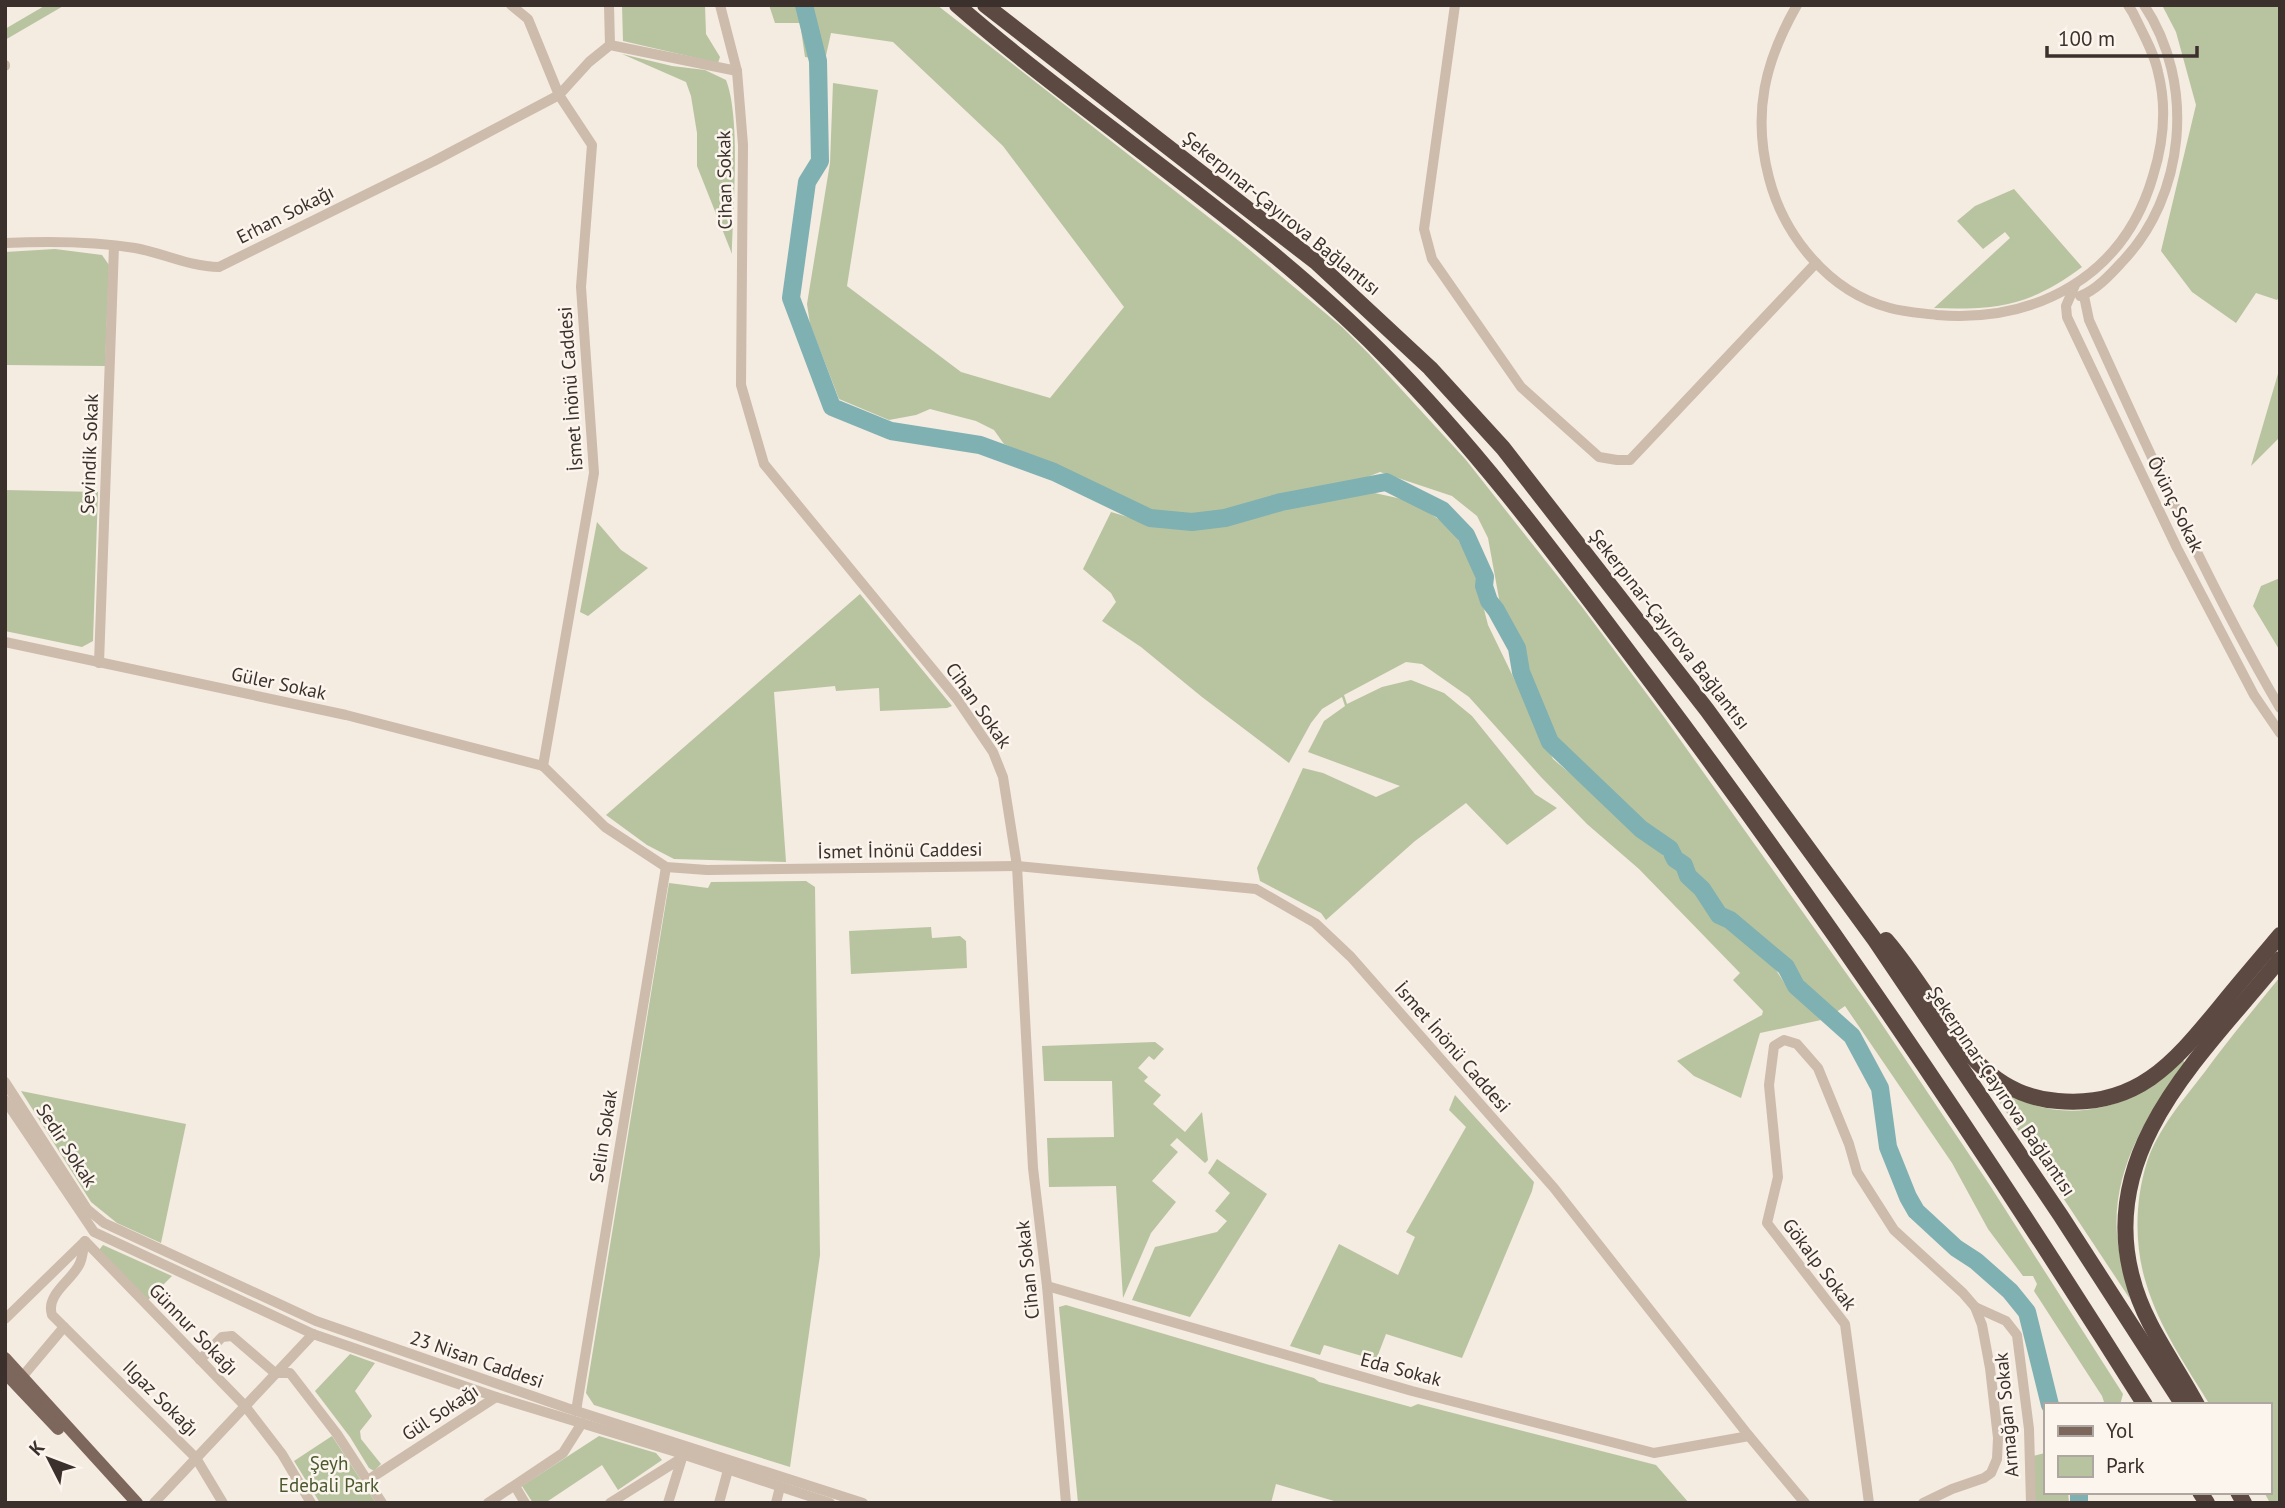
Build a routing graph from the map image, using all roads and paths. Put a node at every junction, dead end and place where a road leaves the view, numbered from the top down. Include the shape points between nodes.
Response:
1 (511, 5) edge
2 (609, 5) edge
3 (720, 5) edge
4 (957, 5) edge
5 (985, 5) edge
6 (1455, 5) edge
7 (1797, 5) edge
8 (2128, 5) edge
9 (2144, 5) edge
10 (610, 45) junction
11 (737, 71) junction
12 (559, 95) junction
13 (5, 243) edge
14 (114, 246) junction
15 (1816, 263) junction
16 (2077, 283) junction
17 (2084, 296) junction
18 (2068, 298) junction
19 (2041, 302) junction
20 (2089, 320) junction
21 (5, 642) edge
22 (99, 663) junction
23 (2280, 708) edge
24 (2280, 733) edge
25 (544, 766) junction
26 (1820, 863) junction
27 (1017, 866) junction
28 (666, 867) junction
29 (2280, 934) edge
30 (2280, 959) edge
31 (5, 1082) edge
32 (5, 1100) edge
33 (104, 1223) junction
34 (94, 1232) junction
35 (85, 1241) junction
36 (1047, 1286) junction
37 (1975, 1307) junction
38 (5, 1319) edge
39 (64, 1327) junction
40 (313, 1334) junction
41 (5, 1358) edge
42 (200, 1360) junction
43 (5, 1373) edge
44 (275, 1373) junction
45 (22, 1377) junction
46 (496, 1397) junction
47 (2144, 1403) edge
48 (2182, 1403) edge
49 (2196, 1403) edge
50 (245, 1406) junction
51 (576, 1411) junction
52 (582, 1423) junction
53 (1749, 1436) junction
54 (682, 1457) junction
55 (196, 1458) junction
56 (728, 1470) junction
57 (368, 1480) junction
58 (514, 1486) junction
59 (780, 1487) junction
60 (128, 1503) edge
61 (137, 1503) edge
62 (154, 1503) edge
63 (223, 1503) edge
64 (311, 1503) edge
65 (382, 1503) edge
66 (488, 1503) edge
67 (525, 1503) edge
68 (610, 1503) edge
69 (668, 1503) edge
70 (719, 1503) edge
71 (775, 1503) edge
72 (830, 1503) edge
73 (863, 1503) edge
74 (1066, 1503) edge
75 (1805, 1503) edge
76 (1869, 1503) edge
77 (1923, 1503) edge
78 (2031, 1503) edge

1 - 12 street, İsmet İnönü Caddesi via 528,19
2 - 10 street
3 - 11 street, Cihan Sokak
4 - 47 highway, Şekerpınar-Çayırova Bağlantısı via 1308,283 1413,384 1480,461 1686,728 1824,921 1951,1106
5 - 26 highway, Şekerpınar-Çayırova Bağlantısı via 1297,247 1430,368 1503,448 1707,709
6 - 15 street via 1424,229 1432,259 1521,387 1600,457 1630,460
7 - 15 street via 1782,32 1763,89 1765,164 1783,218
8 - 16 street via 2158,70 2164,114 2162,148 2146,202 2130,230 2106,259
9 - 17 street via 2156,23 2175,76 2179,125 2171,176 2154,217 2130,254
10 - 11 street
10 - 12 street
11 - 27 street, Cihan Sokak via 743,145 741,385 764,464 957,699 993,751 1003,777
12 - 14 street, Erhan Sokağı via 219,267
12 - 25 street, İsmet İnönü Caddesi via 592,145 581,287 594,473
13 - 14 street, Erhan Sokağı via 60,241
14 - 22 street, Sevindik Sokak
15 - 19 street via 1857,295 1889,308 1967,317 2003,314
16 - 18 street
16 - 19 street
17 - 18 street
17 - 20 street, Övünç Sokak
18 - 24 street, Övünç Sokak via 2067,317 2171,536 2254,695
19 - 20 street via 2060,300
20 - 23 street, Övünç Sokak via 2189,541
21 - 22 street, Güler Sokak
22 - 25 street, Güler Sokak via 346,715
25 - 28 street, İsmet İnönü Caddesi via 605,827
26 - 29 highway via 1903,961 1977,1062 2011,1088 2044,1100 2085,1103 2109,1099 2151,1079 2177,1057
26 - 48 highway, Şekerpınar-Çayırova Bağlantısı via 2000,1125
27 - 28 street, İsmet İnönü Caddesi
27 - 36 street, Cihan Sokak via 1033,1168
27 - 53 street, İsmet İnönü Caddesi via 1256,889 1315,923 1351,957 1554,1188
28 - 51 street, Selin Sokak
30 - 49 highway via 2156,1116 2131,1179 2124,1237 2132,1279 2150,1325
31 - 33 street, Sedir Sokak via 87,1209
32 - 34 street
33 - 34 street
33 - 51 street, 23 Nisan Caddesi via 316,1321
34 - 35 street
34 - 40 street, 23 Nisan Caddesi
35 - 38 street
35 - 39 street, Ilgaz Sokağı via 80,1264 50,1308
35 - 42 street, Günnur Sokağı
36 - 53 street, Eda Sokak via 1412,1391 1654,1453
36 - 74 street, Cihan Sokak
37 - 76 street, Gökalp Sokak via 1894,1230 1857,1172 1818,1068 1797,1044 1784,1040 1774,1046 1769,1084 1778,1177 1767,1223 1845,1324
37 - 77 street via 1990,1368 1997,1458 1991,1474
37 - 78 street, Armağan Sokak via 2006,1321 2017,1335 2029,1429
39 - 45 street
39 - 55 street, Ilgaz Sokağı
40 - 44 street
40 - 46 street, 23 Nisan Caddesi
41 - 45 main road
42 - 44 street via 222,1337 232,1336
42 - 50 street, Günnur Sokağı
43 - 60 main road
44 - 50 street
44 - 57 street via 290,1373
45 - 61 main road
46 - 52 street, 23 Nisan Caddesi
46 - 57 street, Gül Sokağı
50 - 55 street
50 - 64 street, Günnur Sokağı via 282,1454
51 - 73 street, 23 Nisan Caddesi
52 - 54 street, 23 Nisan Caddesi
52 - 58 street via 563,1453
53 - 75 street, İsmet İnönü Caddesi
54 - 56 street, 23 Nisan Caddesi
54 - 68 street
54 - 69 street
55 - 62 street
55 - 63 street, Ilgaz Sokağı
56 - 59 street, 23 Nisan Caddesi
56 - 70 street
57 - 65 street
58 - 66 street
58 - 67 street
59 - 71 street
59 - 72 street, 23 Nisan Caddesi

